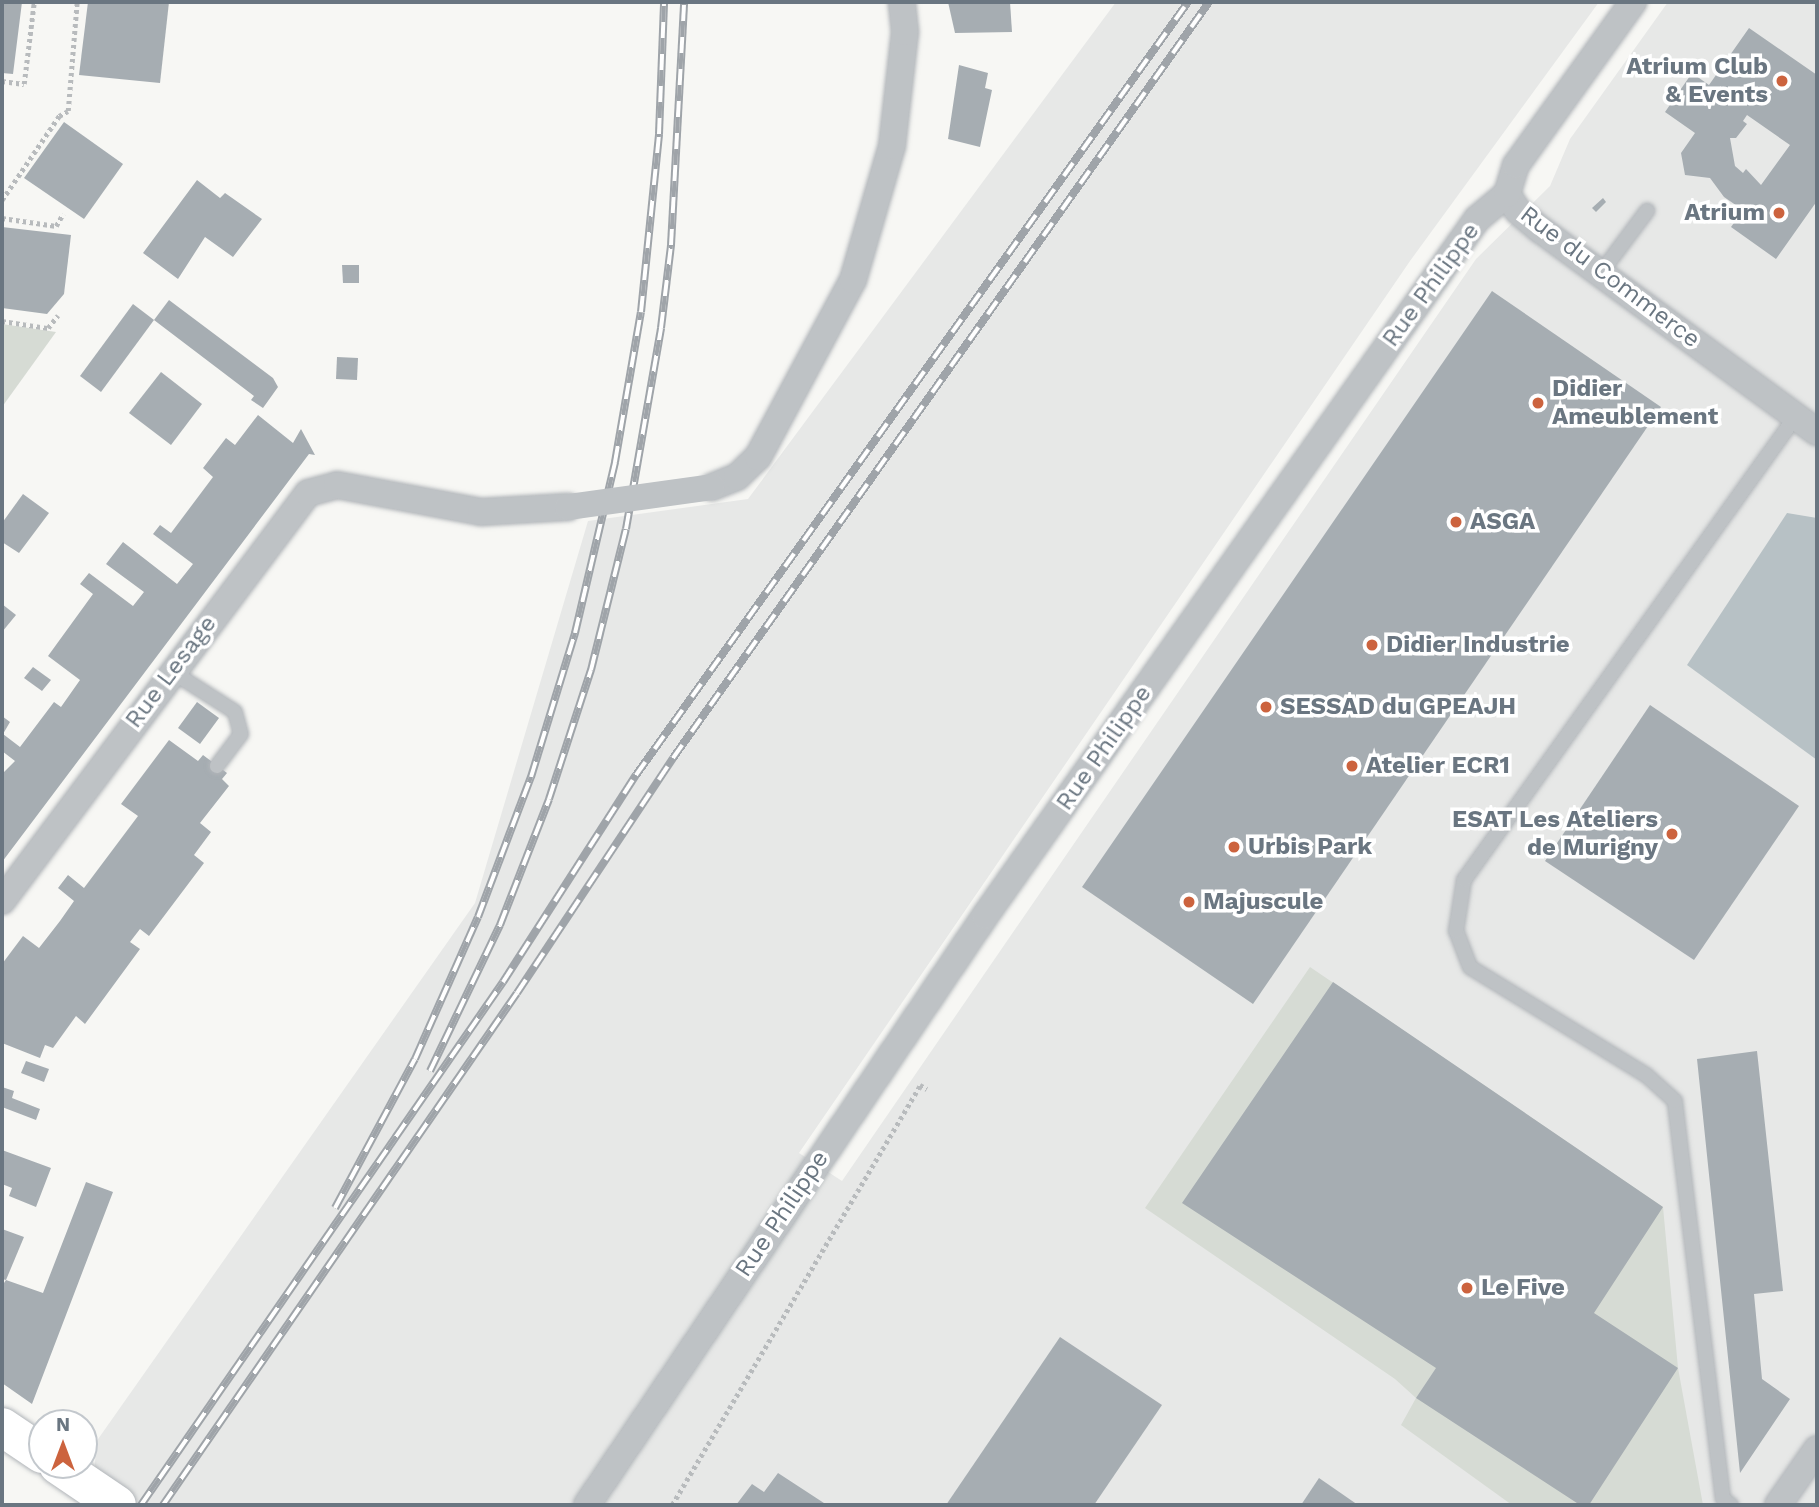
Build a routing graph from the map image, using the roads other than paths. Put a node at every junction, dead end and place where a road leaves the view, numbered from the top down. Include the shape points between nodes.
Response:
1 (902, 2) edge
2 (1633, 2) edge
3 (1507, 194) junction
4 (1647, 211) dead end
5 (1600, 274) junction
6 (1796, 416) junction
7 (1817, 432) edge
8 (171, 671) junction
9 (217, 766) dead end
10 (2, 901) edge
11 (2, 1427) edge
12 (28, 1445) edge
13 (1817, 1449) edge
14 (79, 1479) edge
15 (117, 1505) edge
16 (587, 1505) edge
17 (1731, 1505) edge
18 (1778, 1505) edge

1 - 8 street, Rue Lesage, bridge via 905,32 892,146 853,280 758,457 737,477 712,487 510,513 452,509 337,485 308,493
2 - 3 street via 1528,146
3 - 5 street, Rue du Commerce via 1518,211
3 - 16 street, Rue Philippe via 1477,219 985,916
4 - 5 lane
5 - 6 street, Rue du Commerce
6 - 7 street, Rue du Commerce
6 - 17 lane via 1464,880 1456,930 1470,967 1646,1076 1675,1101 1723,1499
8 - 9 lane via 235,712 241,734
8 - 10 street, Rue Lesage
11 - 12 main road
13 - 18 street
14 - 15 main road

